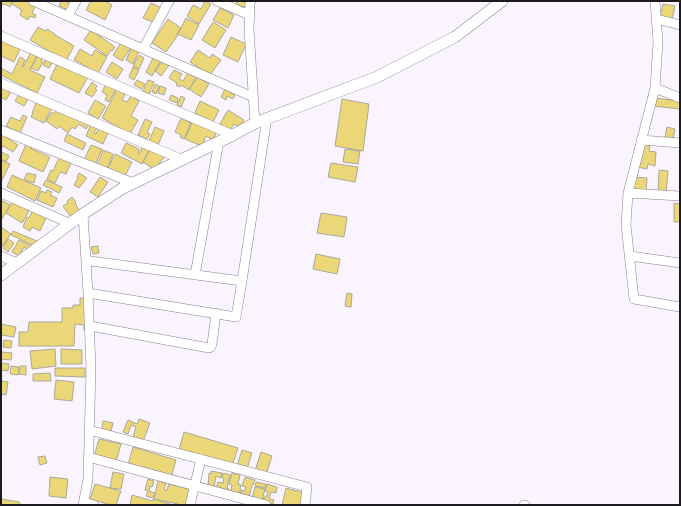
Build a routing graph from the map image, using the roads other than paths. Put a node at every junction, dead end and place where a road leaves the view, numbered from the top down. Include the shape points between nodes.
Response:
1 (76, 1) edge
2 (169, 1) edge
3 (217, 1) edge
4 (251, 1) edge
5 (502, 1) edge
6 (655, 1) edge
7 (36, 2) edge
8 (249, 15) junction
9 (68, 16) junction
10 (656, 19) junction
11 (680, 25) edge
12 (1, 36) edge
13 (143, 49) junction
14 (1, 84) edge
15 (655, 88) junction
16 (253, 97) junction
17 (680, 98) edge
18 (267, 118) junction
19 (255, 123) junction
20 (1, 130) edge
21 (233, 135) junction
22 (642, 140) junction
23 (219, 141) junction
24 (680, 143) edge
25 (181, 159) junction
26 (133, 183) junction
27 (628, 192) junction
28 (1, 193) edge
29 (680, 196) edge
30 (83, 214) junction
31 (71, 224) junction
32 (1, 256) edge
33 (630, 256) junction
34 (90, 261) dead end
35 (17, 263) junction
36 (680, 263) edge
37 (195, 275) junction
38 (1, 276) edge
39 (242, 281) junction
40 (88, 293) junction
41 (680, 307) edge
42 (216, 313) junction
43 (90, 326) junction
44 (89, 430) junction
45 (88, 457) junction
46 (201, 459) junction
47 (194, 486) junction
48 (83, 504) edge
49 (94, 505) edge
50 (190, 505) edge
51 (266, 505) edge
52 (305, 505) edge

1 - 9 street
2 - 13 street
3 - 8 street
4 - 8 street
5 - 18 street via 455,37 377,77
6 - 10 street
7 - 9 street
8 - 16 street
9 - 13 street
10 - 11 street
10 - 15 street via 658,42
12 - 21 street
13 - 16 street
14 - 25 street
15 - 17 street
15 - 22 street
16 - 19 street
18 - 19 street
18 - 39 street
19 - 21 street
20 - 26 street
21 - 23 street
22 - 24 street
22 - 27 street
23 - 25 street
23 - 37 street
25 - 26 street
26 - 30 street
27 - 29 street
27 - 33 street via 626,225
28 - 31 street
30 - 31 street
30 - 40 street
31 - 35 street
32 - 35 street
33 - 36 street
33 - 41 street via 634,299
34 - 37 street
35 - 38 street
37 - 39 street
39 - 42 street via 236,317
40 - 42 street
40 - 43 street
42 - 43 street via 212,344 209,348
43 - 44 street
44 - 45 street
44 - 46 street
45 - 47 street
45 - 48 street via 88,479
46 - 47 street
46 - 52 street via 307,487
47 - 50 street
47 - 51 street
48 - 49 street

